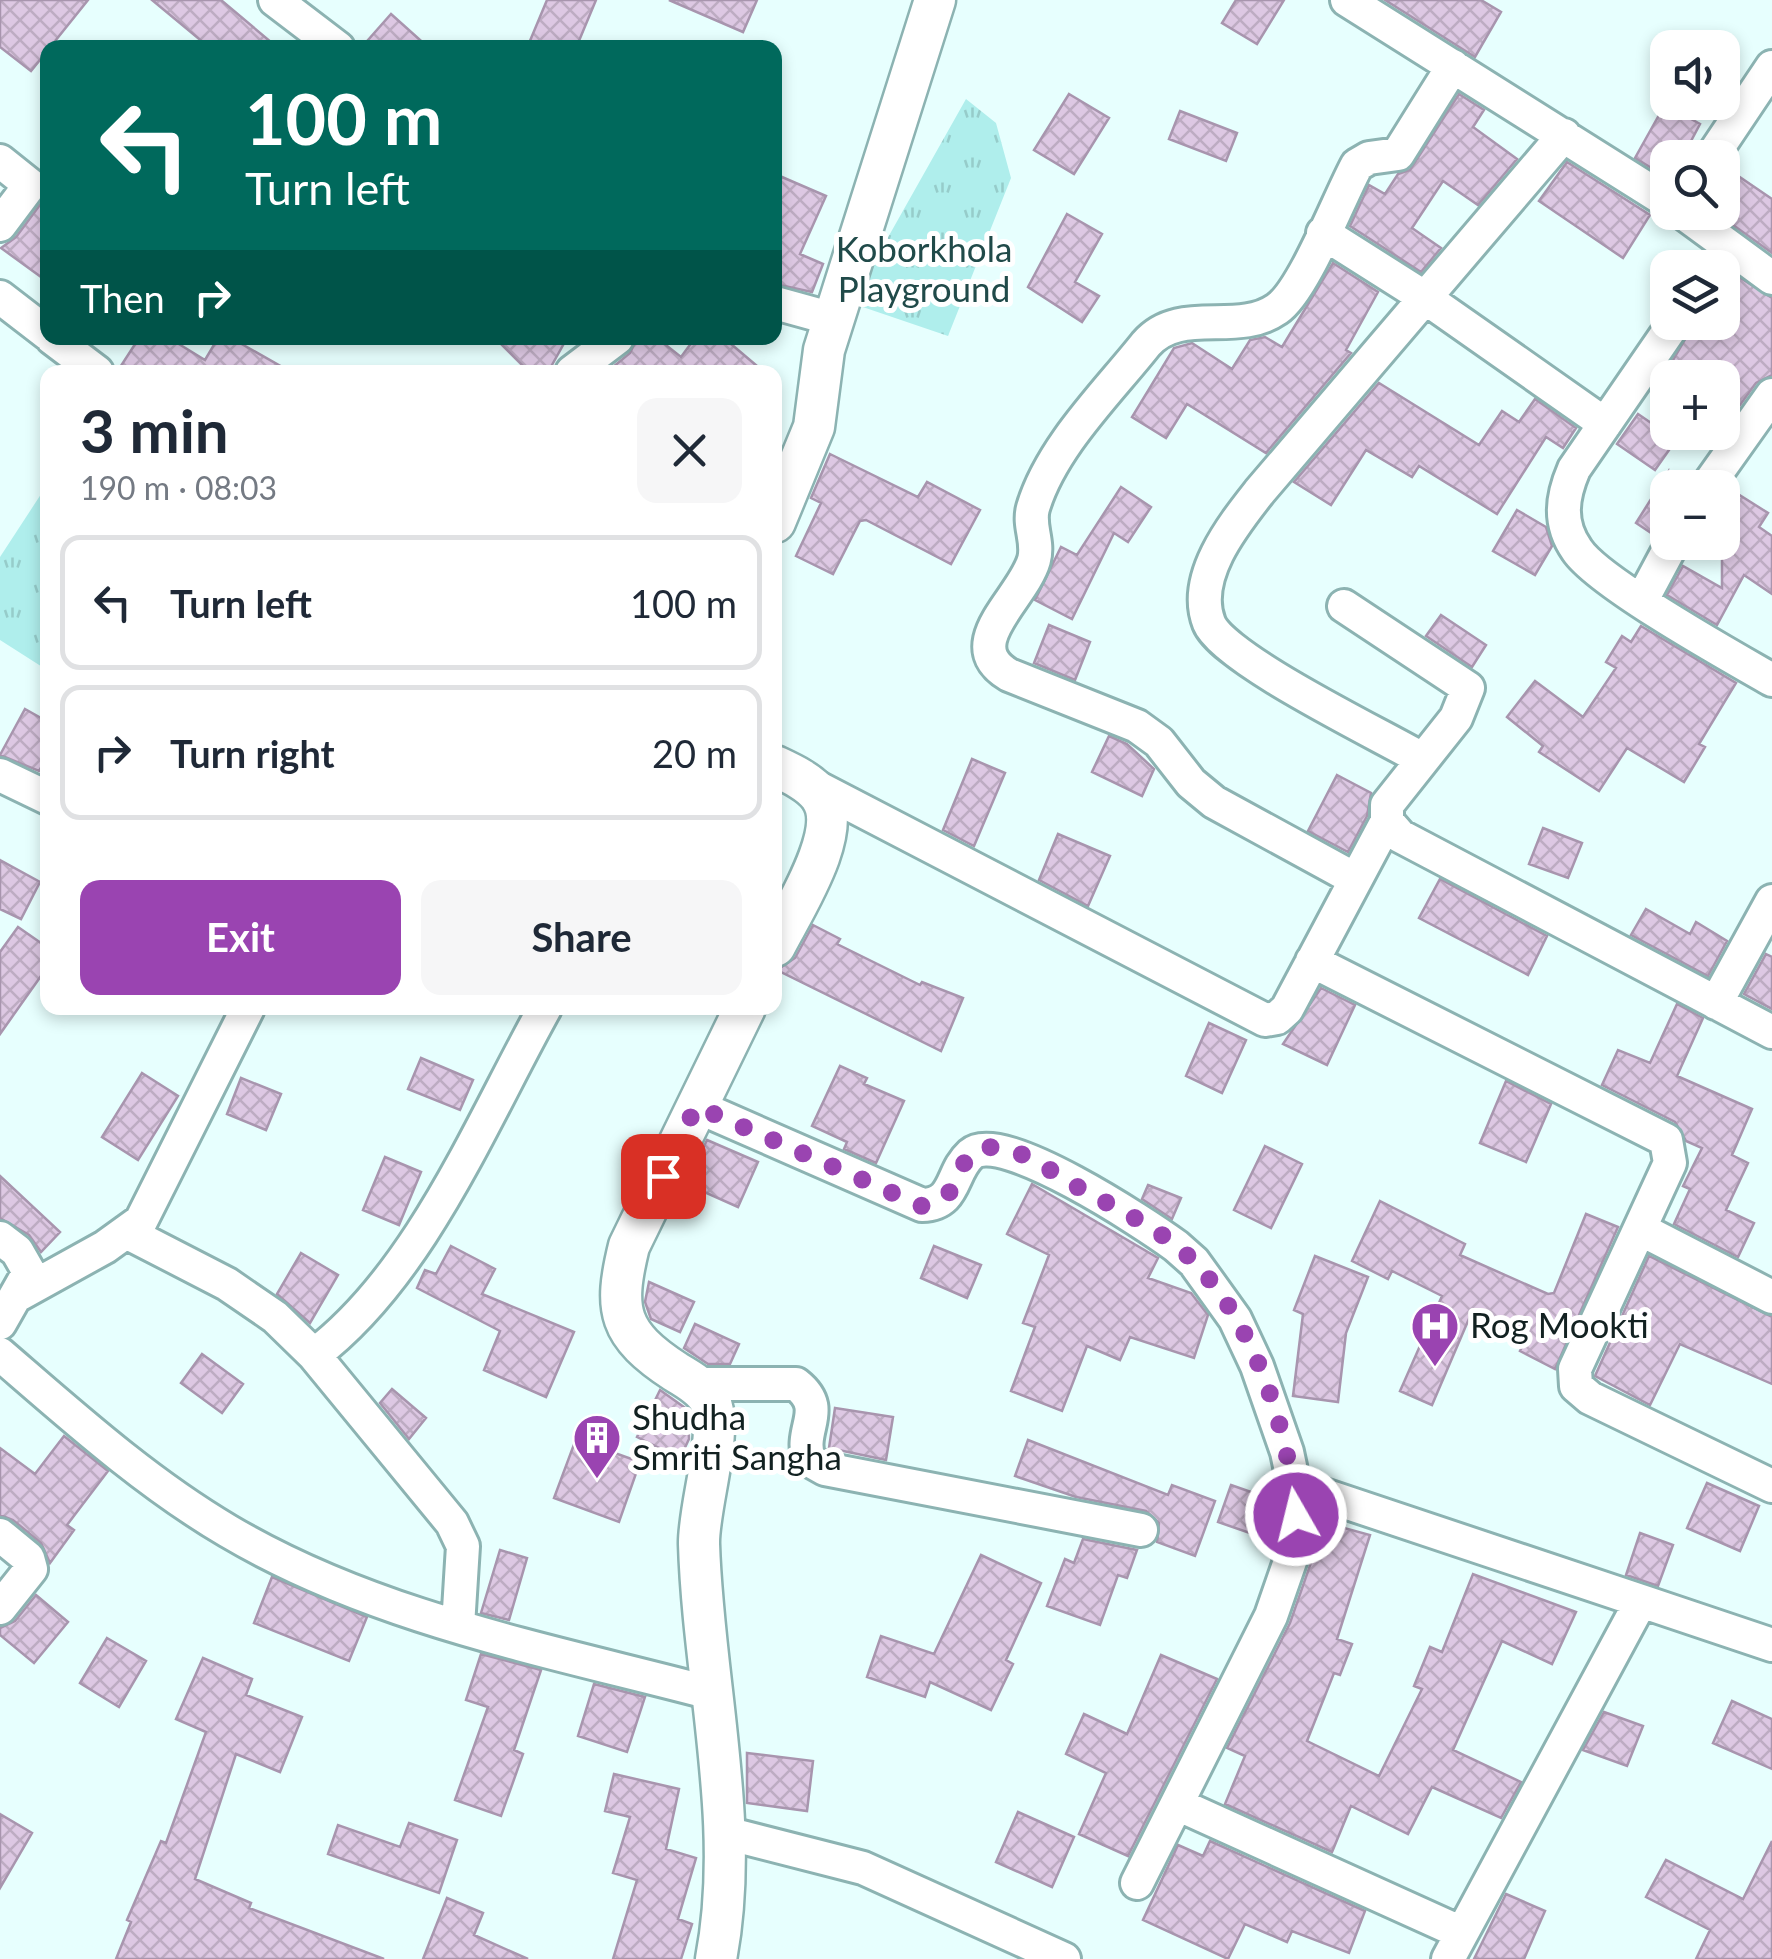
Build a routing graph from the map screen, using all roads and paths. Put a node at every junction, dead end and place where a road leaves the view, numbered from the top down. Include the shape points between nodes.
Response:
1 (274, 0) edge
2 (935, 0) edge
3 (1347, 0) edge
4 (327, 40) edge
5 (1453, 66) junction
6 (1772, 67) edge
7 (1759, 116) edge
8 (1564, 136) junction
9 (1732, 140) edge
10 (0, 161) edge
11 (1650, 191) edge
12 (0, 225) edge
13 (1698, 230) edge
14 (1323, 234) junction
15 (1715, 250) edge
16 (1740, 264) edge
17 (1772, 278) edge
18 (0, 297) edge
19 (1424, 297) junction
20 (782, 305) edge
21 (833, 319) junction
22 (40, 328) edge
23 (1663, 340) edge
24 (62, 345) edge
25 (608, 345) edge
26 (88, 365) edge
27 (581, 365) edge
28 (1772, 396) edge
29 (1605, 424) junction
30 (1719, 470) edge
31 (782, 501) edge
32 (1663, 560) edge
33 (1642, 600) junction
34 (1344, 606) dead end
35 (1772, 680) edge
36 (1422, 758) junction
37 (785, 771) edge
38 (0, 775) edge
39 (40, 794) edge
40 (1386, 821) junction
41 (1356, 879) junction
42 (1772, 901) edge
43 (782, 932) edge
44 (1312, 960) junction
45 (1716, 1003) junction
46 (245, 1015) edge
47 (540, 1015) edge
48 (738, 1015) edge
49 (1772, 1032) edge
50 (696, 1106) junction
51 (1640, 1229) junction
52 (128, 1233) junction
53 (0, 1238) edge
54 (20, 1294) junction
55 (1772, 1296) edge
56 (0, 1324) edge
57 (0, 1354) edge
58 (314, 1355) junction
59 (696, 1384) junction
60 (1294, 1485) junction
61 (1772, 1486) edge
62 (1142, 1530) dead end
63 (0, 1536) edge
64 (1641, 1600) junction
65 (0, 1608) edge
66 (458, 1626) junction
67 (1772, 1645) edge
68 (711, 1693) junction
69 (1177, 1804) junction
70 (722, 1832) junction
71 (1138, 1883) dead end
72 (1455, 1946) edge
73 (716, 1959) edge
74 (1064, 1959) edge

1 - 4 street
2 - 21 street
3 - 5 street
5 - 8 street
5 - 14 street via 1398,154 1357,166
6 - 7 street
7 - 9 street
8 - 11 street
8 - 19 street
10 - 12 street via 30,185
13 - 15 street
14 - 19 street
14 - 41 street via 1280,308 1261,318 1183,322 1158,330 1146,344 1068,446 1034,504 1034,561 989,638 987,654 1009,675 1137,726 1214,802
16 - 17 street
18 - 22 street
19 - 29 street
19 - 36 street via 1234,524 1207,586 1207,619 1216,638
20 - 21 street
21 - 31 street via 814,427
23 - 29 street
24 - 26 street
25 - 27 street
28 - 30 street
29 - 33 street via 1574,469 1562,515 1579,554
32 - 33 street
33 - 35 street
34 - 36 street via 1468,688 1456,718
36 - 40 street via 1386,804
37 - 43 street via 820,796 828,814 826,843
37 - 44 street via 1265,1020 1287,1008
38 - 39 street
40 - 41 street
40 - 45 street via 1400,836
41 - 44 street
42 - 45 street
44 - 51 street via 1666,1140 1670,1163
45 - 49 street
46 - 52 street via 155,1198
47 - 58 street via 386,1288
48 - 50 street
50 - 59 street via 629,1246 619,1287 620,1315 633,1338
50 - 60 street via 922,1206 948,1197 972,1154 1002,1148 1154,1230 1194,1262 1235,1319
51 - 55 street
51 - 61 street via 1576,1368 1576,1386
52 - 54 street
52 - 58 street via 251,1299
53 - 54 street via 30,1272
54 - 56 street
57 - 66 street via 107,1446 230,1533 398,1609
58 - 66 street via 452,1523 464,1546
59 - 62 street via 796,1384 813,1409 809,1460 825,1469
59 - 68 street via 711,1402 713,1432 700,1528
60 - 64 street
60 - 69 street via 1296,1544 1286,1578
63 - 65 street via 28,1558 31,1570
64 - 67 street
64 - 72 street
66 - 68 street
68 - 70 street
69 - 71 street
69 - 72 street
70 - 73 street via 723,1922
70 - 74 street via 864,1868

